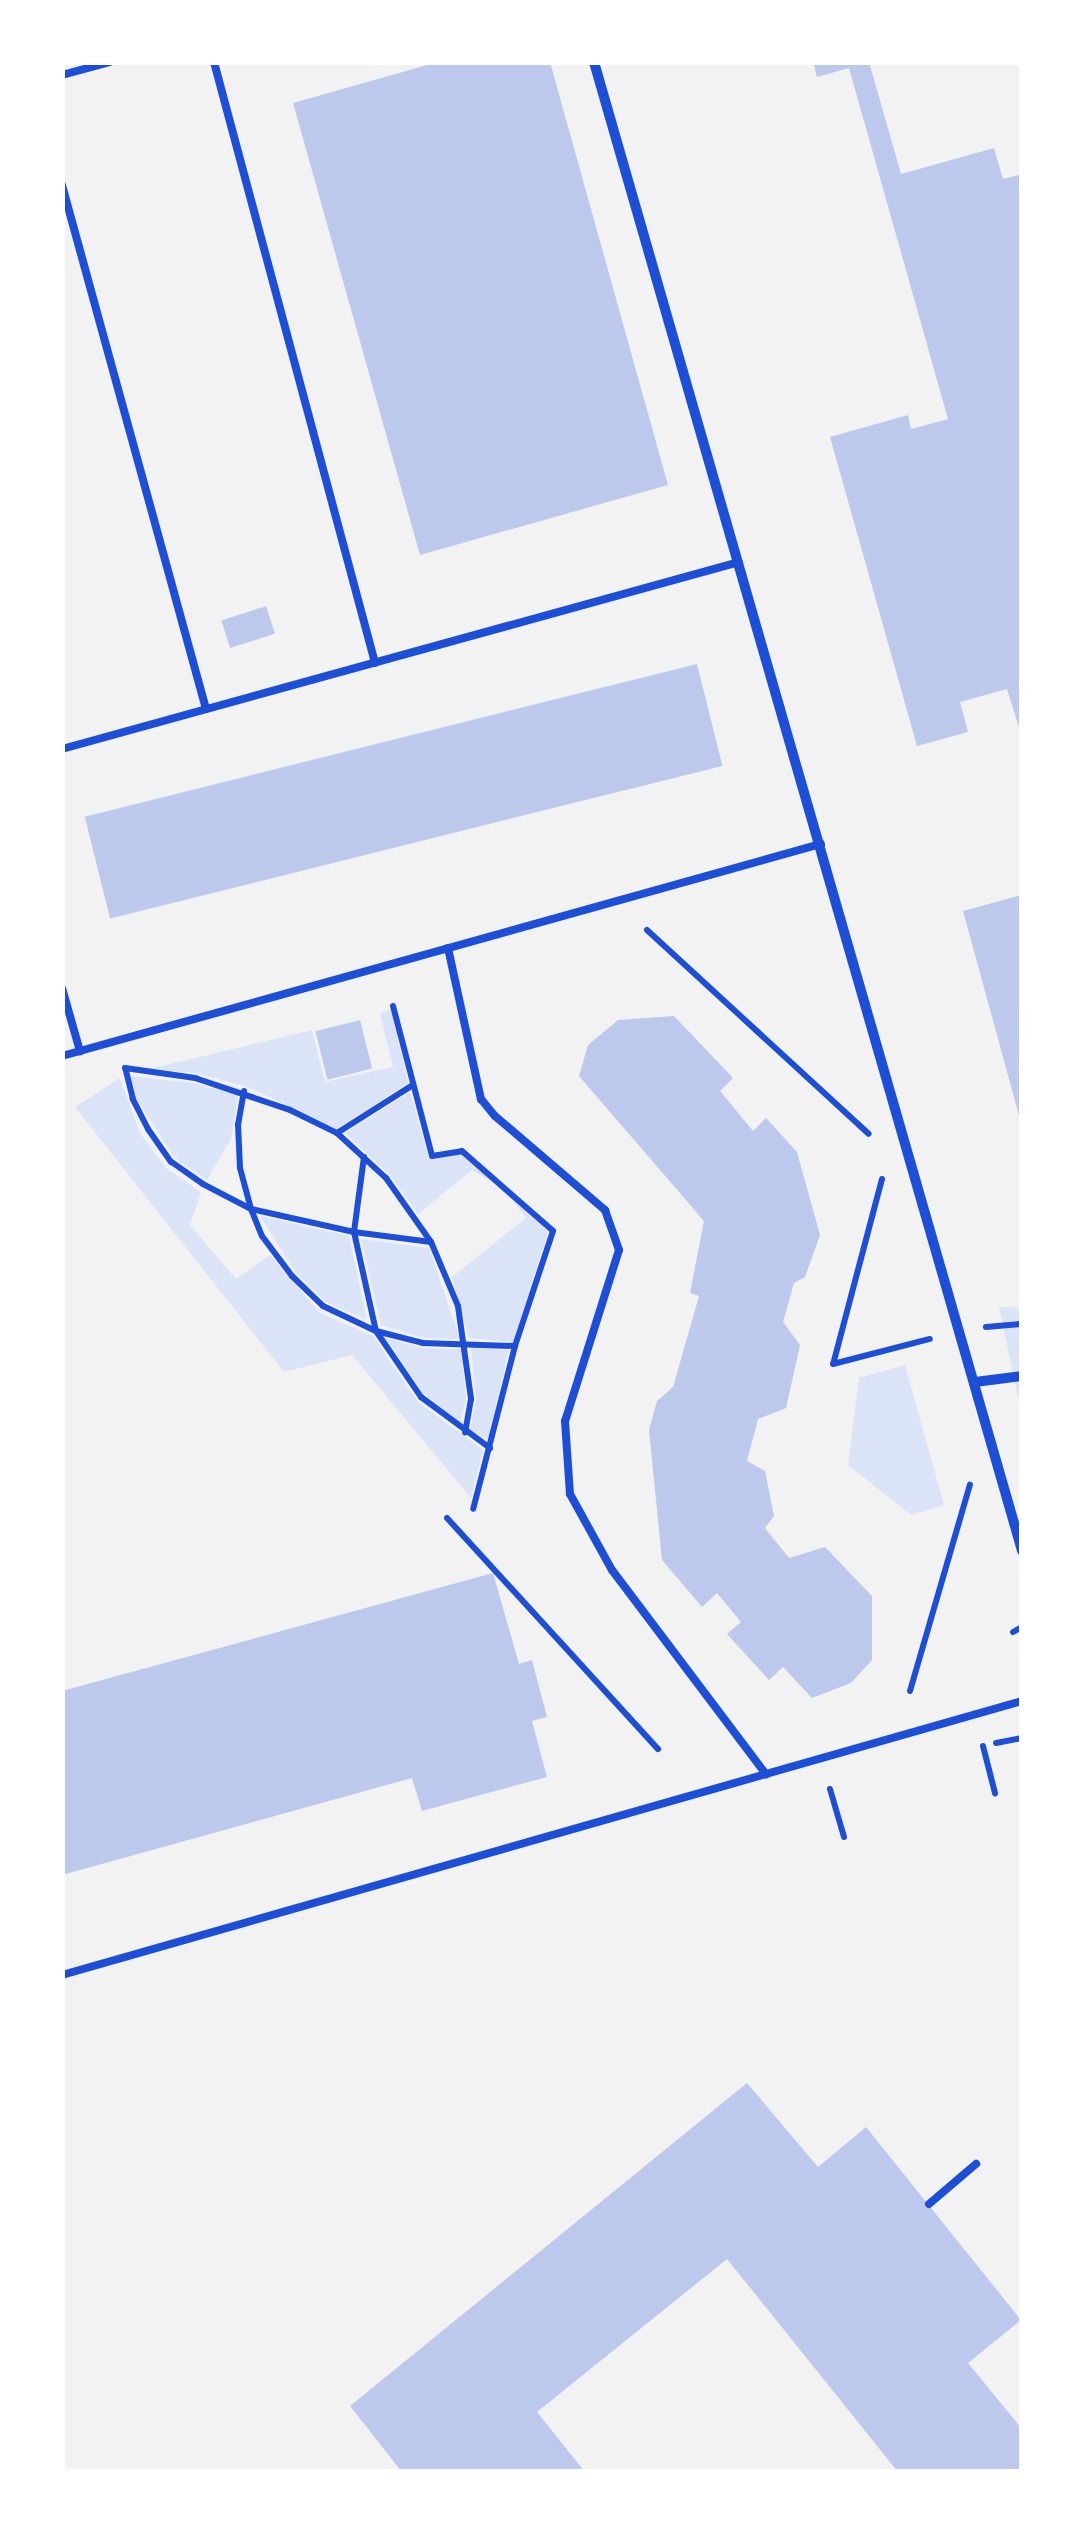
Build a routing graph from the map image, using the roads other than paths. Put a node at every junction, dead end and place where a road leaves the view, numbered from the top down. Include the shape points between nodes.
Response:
1 (110, 62) edge
2 (214, 62) edge
3 (594, 62) edge
4 (62, 75) edge
5 (62, 185) edge
6 (739, 562) junction
7 (375, 663) junction
8 (206, 709) junction
9 (62, 749) edge
10 (821, 844) junction
11 (448, 948) junction
12 (62, 988) edge
13 (80, 1051) junction
14 (62, 1056) edge
15 (1022, 1376) edge
16 (976, 1382) junction
17 (1022, 1551) edge
18 (1022, 1700) edge
19 (766, 1774) junction
20 (62, 1975) edge
21 (976, 2164) dead end
22 (929, 2204) dead end

1 - 4 lane
2 - 7 lane
3 - 6 street
5 - 8 lane
6 - 7 lane
6 - 10 street
7 - 8 lane
8 - 9 lane
10 - 11 lane
10 - 16 street
11 - 13 lane
11 - 19 lane via 481,1098 605,1210 619,1250 565,1420 570,1494 612,1570
12 - 13 lane
13 - 14 lane
15 - 16 street
16 - 17 street
18 - 19 lane
19 - 20 lane
21 - 22 lane

